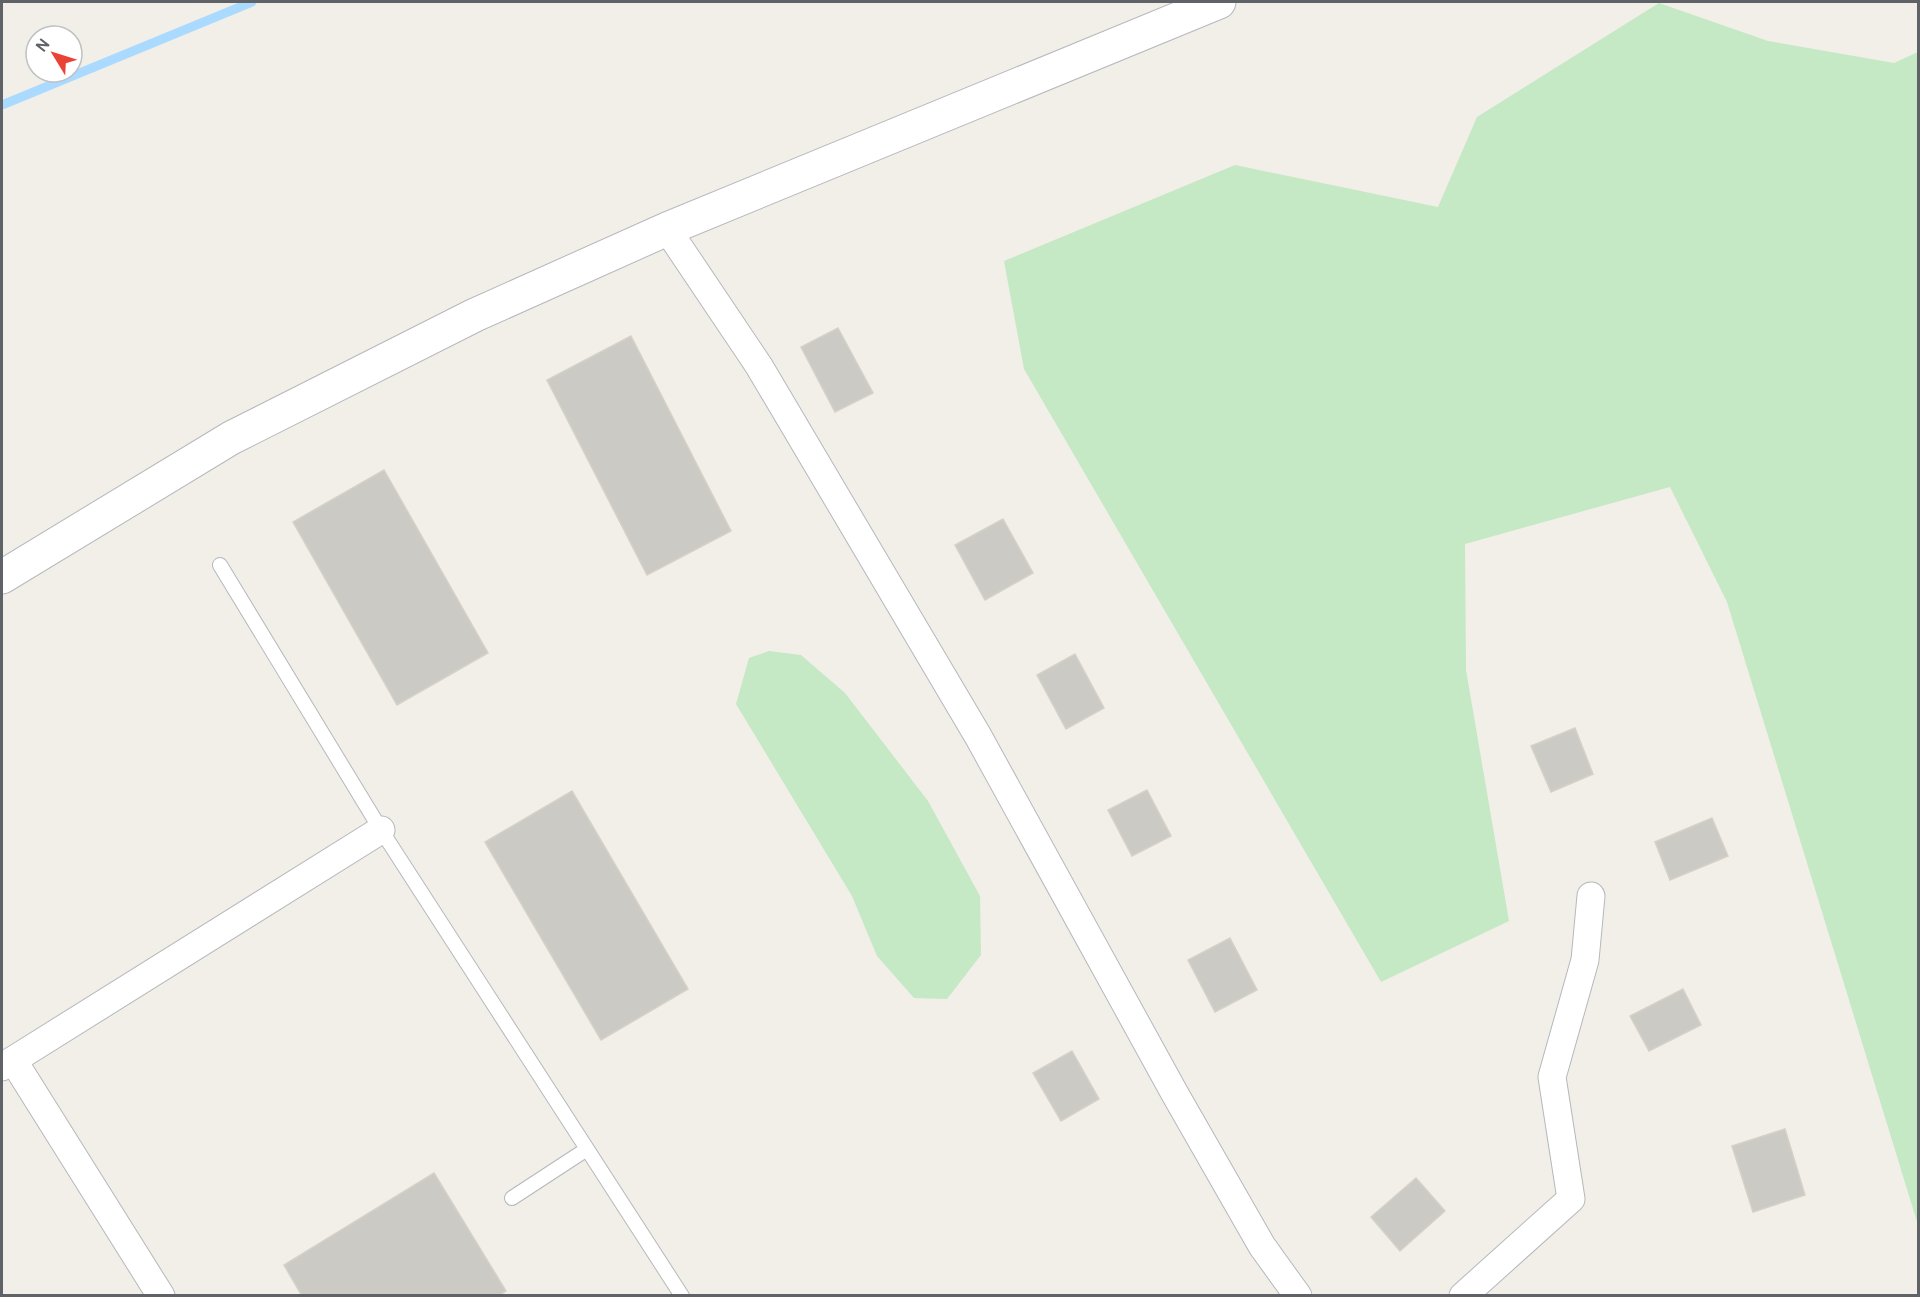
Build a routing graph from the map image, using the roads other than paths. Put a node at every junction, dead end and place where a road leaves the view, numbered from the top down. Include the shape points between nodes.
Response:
1 (1219, 2) edge
2 (668, 229) junction
3 (220, 565) dead end
4 (2, 577) edge
5 (381, 830) junction
6 (1592, 896) dead end
7 (7, 1064) edge
8 (587, 1149) junction
9 (512, 1198) dead end
10 (161, 1296) edge
11 (682, 1296) edge
12 (1298, 1296) edge
13 (1463, 1296) edge

1 - 2 street
2 - 4 street via 475,315 231,438
2 - 12 street via 759,366 978,736 1262,1246
3 - 5 lane
5 - 7 street
5 - 8 lane
6 - 13 street via 1585,960 1552,1077 1571,1199
7 - 10 street
8 - 9 lane
8 - 11 lane

